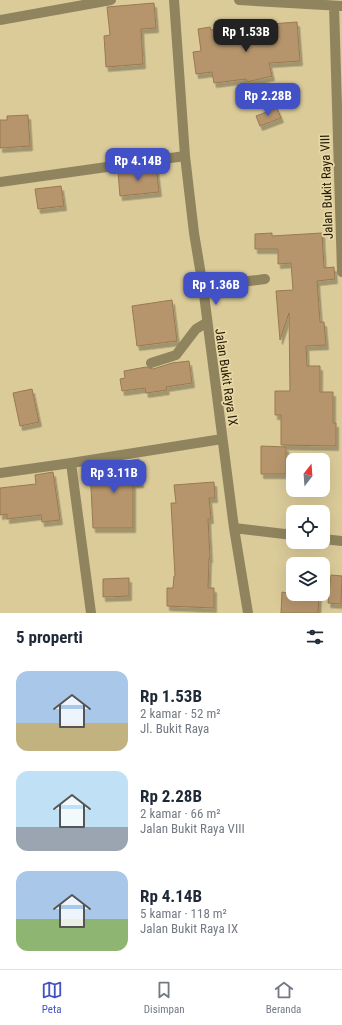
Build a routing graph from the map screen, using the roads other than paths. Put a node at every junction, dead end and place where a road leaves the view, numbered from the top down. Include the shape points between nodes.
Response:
1 (111, 0) edge
2 (174, 0) edge
3 (239, 0) edge
4 (338, 6) edge
5 (0, 20) edge
6 (185, 156) junction
7 (0, 182) edge
8 (342, 272) edge
9 (266, 279) dead end
10 (203, 287) junction
11 (206, 323) junction
12 (151, 363) dead end
13 (222, 439) junction
14 (71, 463) junction
15 (0, 473) edge
16 (234, 528) junction
17 (286, 534) edge
18 (330, 540) edge
19 (342, 541) edge
20 (91, 613) edge
21 (248, 613) edge

1 - 5 street
2 - 6 street, Jalan Bukit Raya IX
3 - 4 street
4 - 8 street, Jalan Bukit Raya VIII
6 - 7 street
6 - 10 street, Jalan Bukit Raya IX
9 - 10 street
10 - 11 street, Jalan Bukit Raya IX
11 - 12 street via 196,329 176,355
11 - 13 street, Jalan Bukit Raya IX
13 - 14 street
13 - 16 street, Jalan Bukit Raya IX
14 - 15 street
14 - 20 street
16 - 17 street
16 - 21 street, Jalan Bukit Raya IX
18 - 19 street

